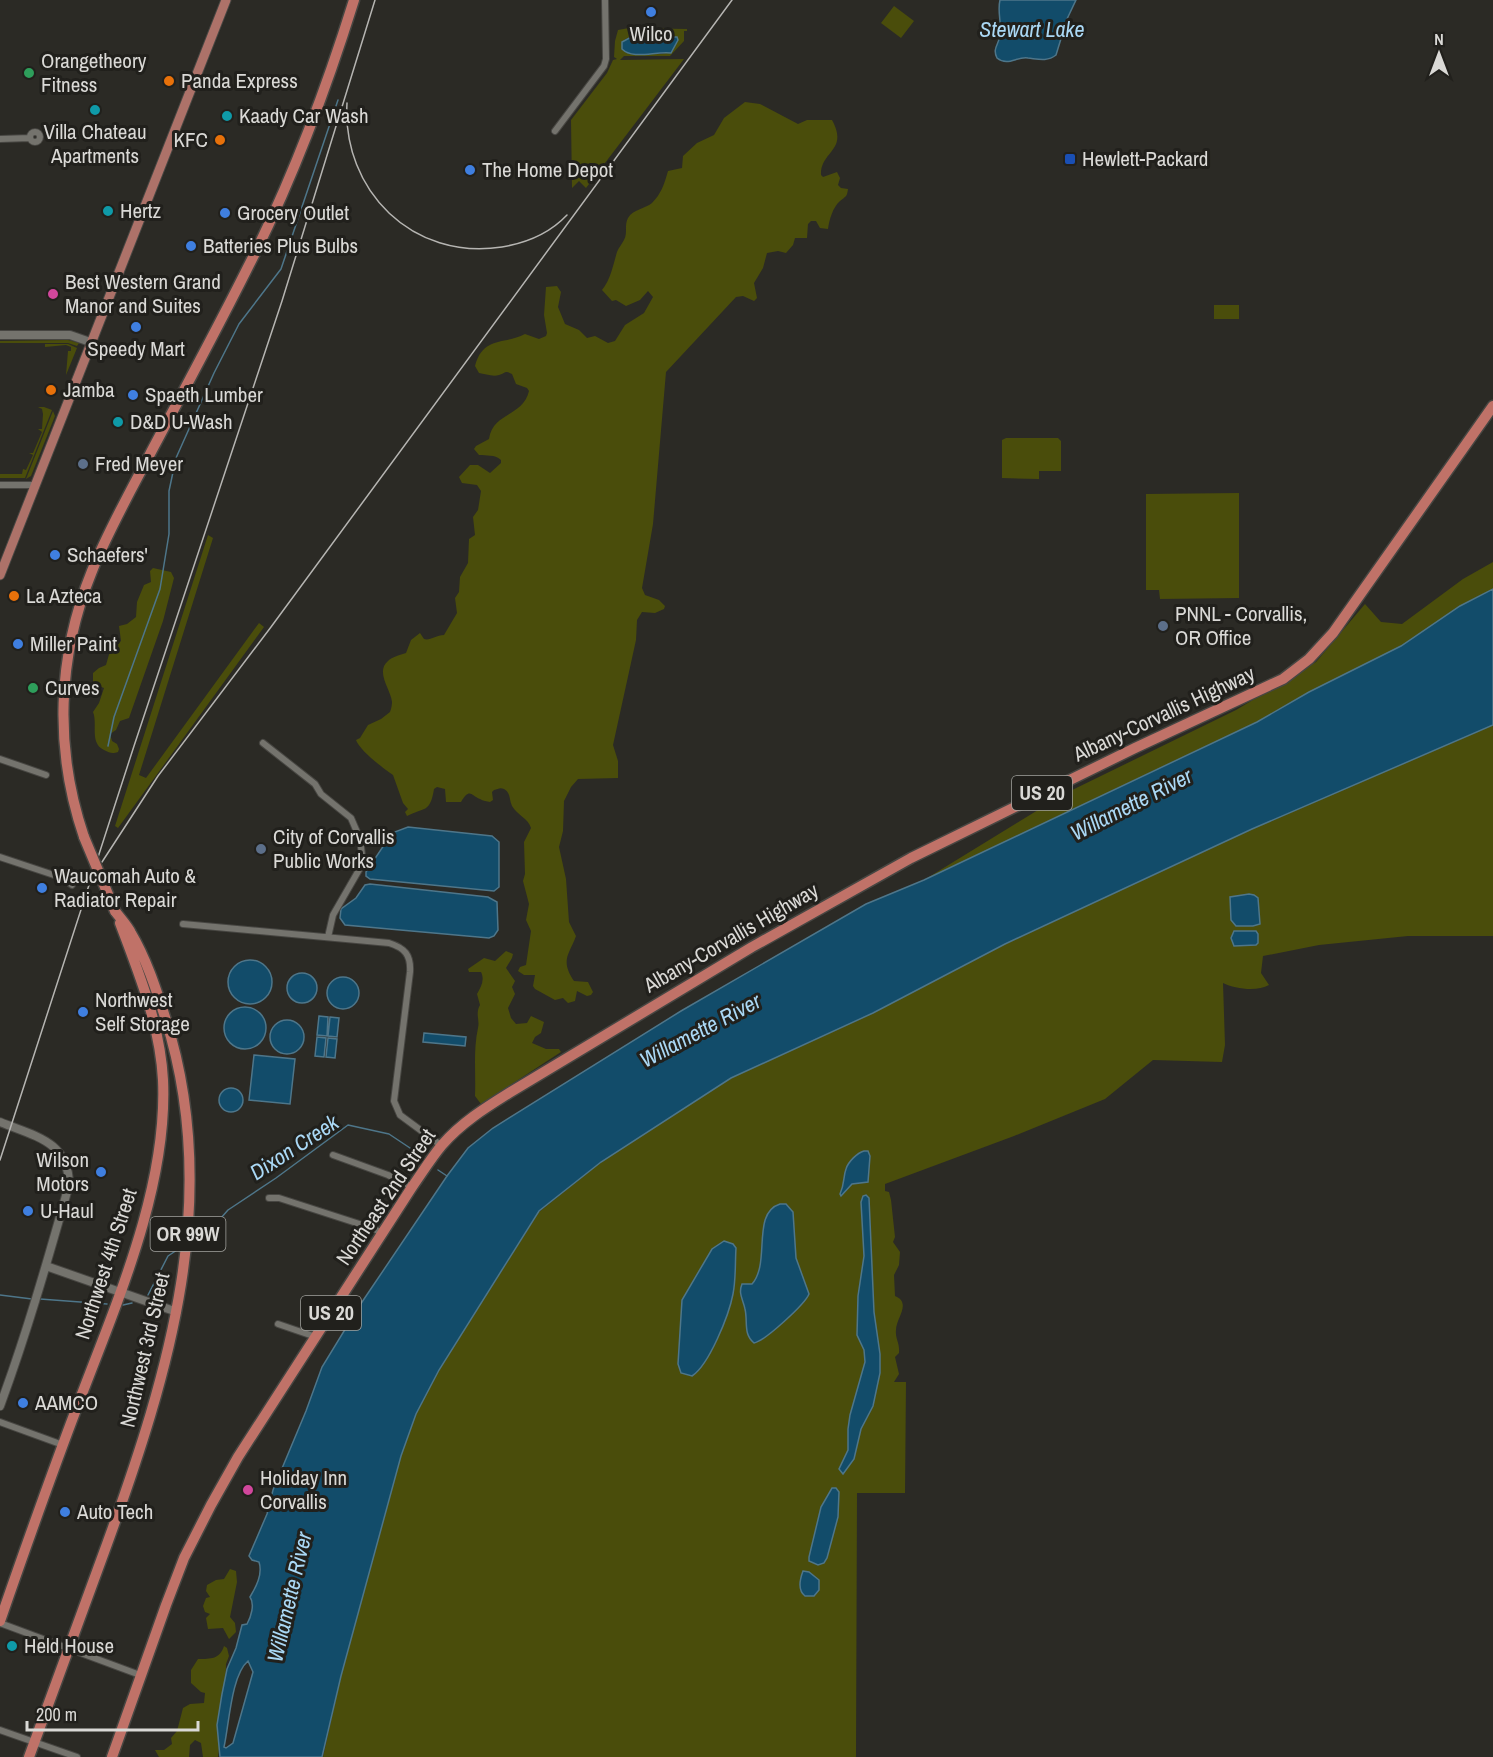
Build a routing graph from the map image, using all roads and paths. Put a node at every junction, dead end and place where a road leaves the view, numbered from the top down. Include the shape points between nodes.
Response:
1 (226, 0) edge
2 (354, 0) edge
3 (605, 0) edge
4 (555, 131) dead end
5 (30, 138) dead end
6 (0, 139) edge
7 (0, 335) edge
8 (93, 343) junction
9 (1493, 406) edge
10 (0, 485) edge
11 (35, 485) junction
12 (0, 574) edge
13 (263, 743) dead end
14 (0, 759) edge
15 (46, 775) dead end
16 (0, 857) edge
17 (72, 885) dead end
18 (115, 911) junction
19 (183, 924) dead end
20 (328, 937) junction
21 (509, 1093) joint
22 (0, 1122) edge
23 (442, 1146) junction
24 (333, 1155) dead end
25 (412, 1188) junction
26 (269, 1198) dead end
27 (382, 1234) junction
28 (46, 1266) junction
29 (119, 1292) junction
30 (177, 1312) junction
31 (278, 1324) dead end
32 (316, 1337) junction
33 (0, 1406) edge
34 (0, 1422) edge
35 (63, 1445) junction
36 (0, 1622) edge
37 (69, 1649) junction
38 (140, 1675) junction
39 (0, 1730) edge
40 (35, 1742) junction
41 (111, 1755) edge
42 (29, 1757) edge
43 (77, 1757) edge

1 - 8 main road
2 - 18 highway, OR 99W, bridge via 284,192 115,522 82,598 68,656 62,724 69,783 84,837
3 - 4 street via 604,66
5 - 6 street
7 - 8 street via 66,334
8 - 11 main road
9 - 21 highway, Albany-Corvallis Highway / US 20 via 1333,633 1297,669 1270,686 910,858 752,947
10 - 11 street
11 - 12 main road
13 - 20 street via 351,818 360,839 363,863 333,915
14 - 15 street
16 - 17 street via 63,878
18 - 29 highway, Northwest 4th Street / OR 99W via 151,1009 159,1046 163,1099 160,1146 150,1194
18 - 30 highway, Northwest 3rd Street / OR 99W via 131,933 162,1008 186,1107 189,1220
19 - 20 street
20 - 23 street via 389,944 408,954 410,972 394,1101 400,1115
21 - 23 highway, Northeast 2nd Street / US 20 via 466,1122
22 - 28 street via 51,1144 68,1168 69,1185
23 - 25 highway, Northeast 2nd Street / US 20
24 - 25 street
25 - 27 highway, Northeast 2nd Street / US 20
26 - 27 street via 279,1198
27 - 32 highway, Northeast 2nd Street / US 20
28 - 29 street
28 - 33 street
29 - 30 street
29 - 35 highway, Northwest 4th Street / OR 99W
30 - 37 highway, Northwest 3rd Street / OR 99W via 145,1437
31 - 32 street
32 - 38 highway, Northeast 2nd Street / US 20 via 224,1481 184,1558
34 - 35 street
35 - 36 highway, Northwest 4th Street / OR 99W
36 - 37 street
37 - 38 street
37 - 40 highway, Northwest 3rd Street / OR 99W
38 - 41 highway, US 20
39 - 40 street
40 - 42 highway, Northwest 3rd Street / OR 99W
40 - 43 street

